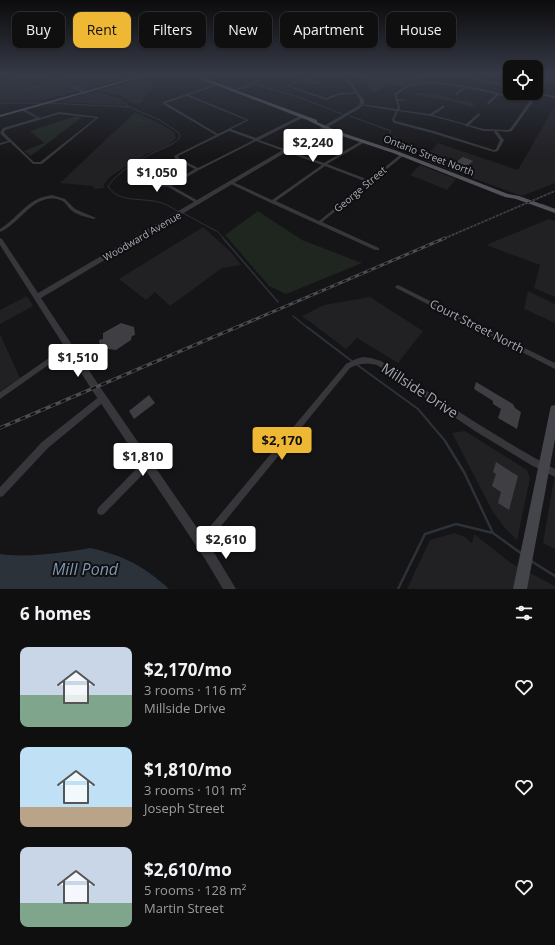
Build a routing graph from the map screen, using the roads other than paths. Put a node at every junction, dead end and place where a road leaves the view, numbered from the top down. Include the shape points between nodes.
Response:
1 (50, 102) edge
2 (166, 102) edge
3 (206, 102) edge
4 (262, 102) edge
5 (398, 102) edge
6 (531, 102) edge
7 (361, 105) joint
8 (444, 106) dead end
9 (24, 110) junction
10 (397, 110) junction
11 (479, 114) dead end
12 (431, 115) junction
13 (0, 116) edge
14 (301, 117) junction
15 (40, 119) junction
16 (466, 126) junction
17 (327, 127) junction
18 (421, 129) junction
19 (230, 130) junction
20 (496, 132) junction
21 (415, 134) dead end
22 (218, 135) junction
23 (257, 139) junction
24 (10, 141) junction
25 (364, 141) junction
26 (0, 144) edge
27 (287, 151) junction
28 (402, 155) junction
29 (325, 164) junction
30 (198, 169) junction
31 (370, 181) junction
32 (232, 183) junction
33 (147, 184) dead end
34 (169, 186) junction
35 (507, 196) junction
36 (199, 202) junction
37 (272, 202) junction
38 (555, 211) edge
39 (555, 216) edge
40 (94, 218) dead end
41 (319, 223) junction
42 (0, 231) edge
43 (0, 240) edge
44 (377, 249) dead end
45 (398, 287) dead end
46 (37, 297) junction
47 (69, 347) junction
48 (555, 366) edge
49 (0, 396) edge
50 (103, 398) junction
51 (555, 410) edge
52 (147, 464) junction
53 (543, 467) junction
54 (555, 473) edge
55 (0, 493) edge
56 (101, 511) dead end
57 (201, 544) junction
58 (230, 589) edge
59 (520, 589) edge

1 - 9 main road
2 - 22 street
3 - 19 street via 248,120
4 - 14 main road, Ontario Street North
5 - 10 street
6 - 20 street via 511,130
7 - 10 street
7 - 17 street, Woodward Avenue
8 - 12 street
9 - 13 main road
9 - 15 street
10 - 12 street
10 - 18 street via 393,121
11 - 16 street
12 - 16 street
14 - 17 main road, Ontario Street North
14 - 23 street
15 - 24 street via 2,131
15 - 24 street via 62,113 98,117 40,164 33,163
16 - 20 street
17 - 25 main road, Ontario Street North
17 - 27 street, Woodward Avenue
18 - 20 street via 494,151 502,140
18 - 21 street
19 - 22 street
19 - 23 street
22 - 30 street via 176,156 177,159
23 - 27 street
23 - 30 street
24 - 26 street
25 - 28 main road, Ontario Street North
25 - 29 street
27 - 29 street
27 - 32 street, Woodward Avenue
28 - 31 street, George Street
28 - 35 main road, Ontario Street North
29 - 31 street
29 - 37 street
30 - 34 street
31 - 41 street, George Street
32 - 36 street, Woodward Avenue
32 - 37 street
33 - 34 street
34 - 36 street
35 - 38 main road, Ontario Street North via 517,197
35 - 39 main road, Ontario Street North
36 - 46 street, Woodward Avenue
37 - 41 street
40 - 42 street via 74,210 62,199 45,197 39,198
41 - 44 street
43 - 46 street
45 - 48 street, Court Street North
46 - 47 street
47 - 49 street
47 - 50 street
50 - 52 street
50 - 55 street via 45,445
51 - 53 main road
52 - 56 street
52 - 57 street
53 - 54 street, Millside Drive
53 - 57 street, Millside Drive via 379,364 359,361 351,364
53 - 59 main road
57 - 58 street

